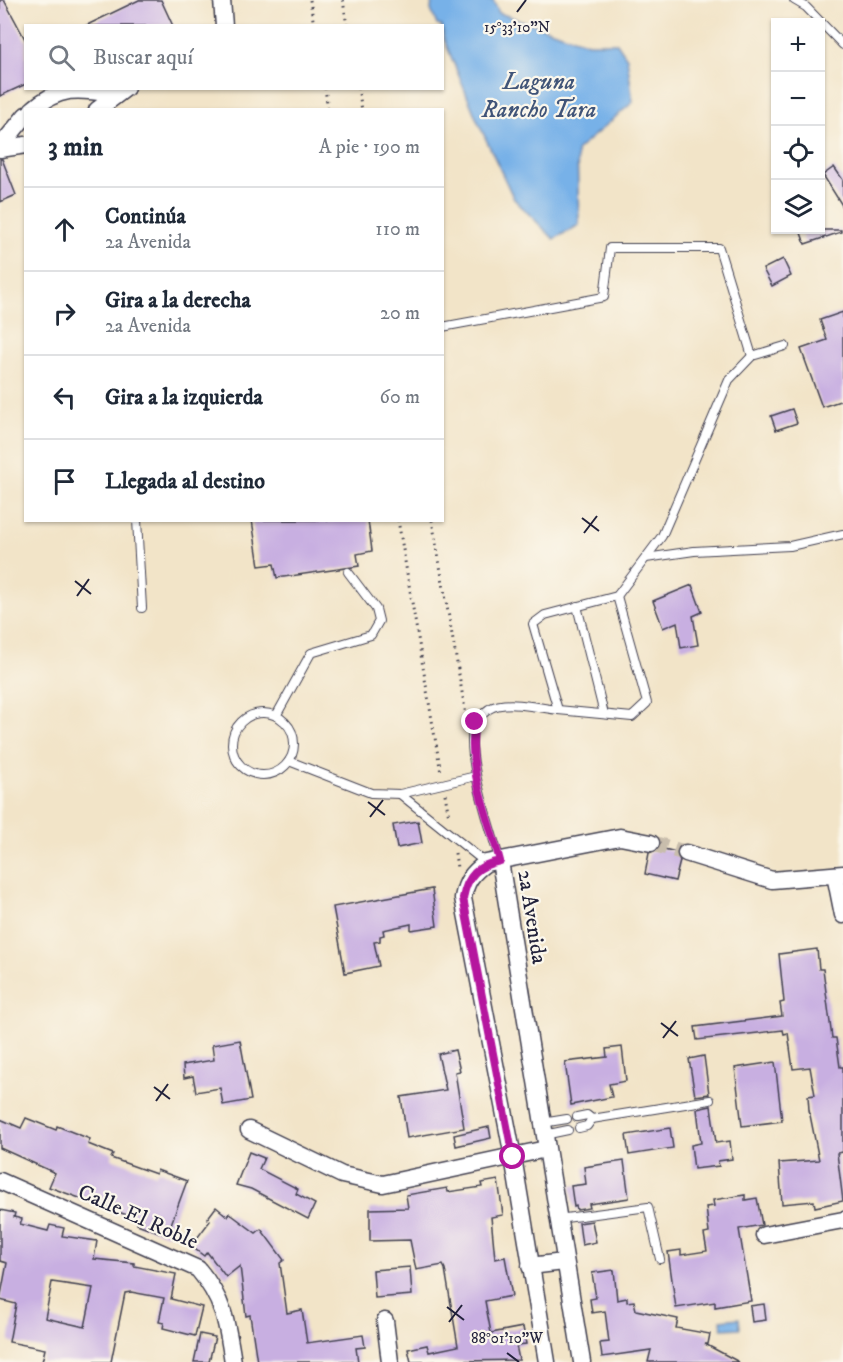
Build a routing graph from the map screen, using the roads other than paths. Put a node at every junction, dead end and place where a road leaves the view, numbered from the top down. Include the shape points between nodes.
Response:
1 (222, 0) edge
2 (794, 0) edge
3 (224, 24) edge
4 (843, 45) edge
5 (72, 90) edge
6 (98, 90) edge
7 (121, 91) edge
8 (34, 108) edge
9 (100, 108) edge
10 (24, 118) edge
11 (24, 145) edge
12 (0, 148) edge
13 (444, 327) edge
14 (785, 346) dead end
15 (752, 356) junction
16 (137, 522) edge
17 (843, 534) edge
18 (646, 558) junction
19 (348, 572) dead end
20 (617, 596) junction
21 (577, 606) junction
22 (142, 608) dead end
23 (558, 710) junction
24 (604, 714) junction
25 (276, 716) junction
26 (289, 761) junction
27 (476, 776) junction
28 (400, 794) junction
29 (651, 843) tunnel mouth
30 (686, 853) tunnel mouth
31 (493, 862) junction
32 (839, 874) edge
33 (843, 915) edge
34 (710, 1100) dead end
35 (577, 1117) dead end
36 (567, 1119) dead end
37 (592, 1119) junction
38 (579, 1128) dead end
39 (249, 1130) dead end
40 (568, 1130) dead end
41 (544, 1136) junction
42 (513, 1157) junction
43 (0, 1181) edge
44 (557, 1219) junction
45 (843, 1221) edge
46 (764, 1235) dead end
47 (660, 1258) dead end
48 (564, 1262) junction
49 (530, 1266) junction
50 (385, 1321) dead end
51 (233, 1362) edge
52 (390, 1362) edge
53 (548, 1362) edge
54 (582, 1362) edge

1 - 3 street
2 - 4 lane
5 - 8 street via 46,97
6 - 7 street
7 - 9 street
10 - 12 street
11 - 12 street
13 - 15 lane via 604,297 610,248 719,248
14 - 15 lane
15 - 18 lane via 729,380 662,537
16 - 22 lane
17 - 18 lane via 790,546
18 - 20 lane
19 - 25 lane via 376,609 380,621 371,635 311,653
20 - 21 lane
20 - 24 lane via 647,703 632,717
21 - 23 lane via 545,615 533,624
21 - 24 lane
23 - 24 lane
23 - 27 lane via 508,705 490,708 475,722 471,742
25 - 26 lane via 285,722 294,741
25 - 26 lane via 266,713 246,718 233,734 233,754 244,770 263,775 282,769
26 - 28 lane via 371,793
27 - 28 lane
27 - 31 lane
28 - 31 lane
29 - 31 street via 620,837
30 - 32 street via 772,880
31 - 41 street, 2a Avenida
31 - 42 street, 2a Avenida via 474,871 465,884 463,898
32 - 33 street
34 - 37 lane
35 - 37 lane via 587,1115
36 - 41 lane
37 - 38 lane
39 - 42 street via 342,1175 383,1184
40 - 41 lane
41 - 42 street
41 - 44 street, 2a Avenida
42 - 49 street
43 - 51 street, Calle El Roble via 198,1269 215,1289 223,1308
44 - 47 lane via 648,1207
44 - 48 street, 2a Avenida
45 - 46 street
48 - 49 street
48 - 54 street, 2a Avenida
49 - 53 street
50 - 52 street

